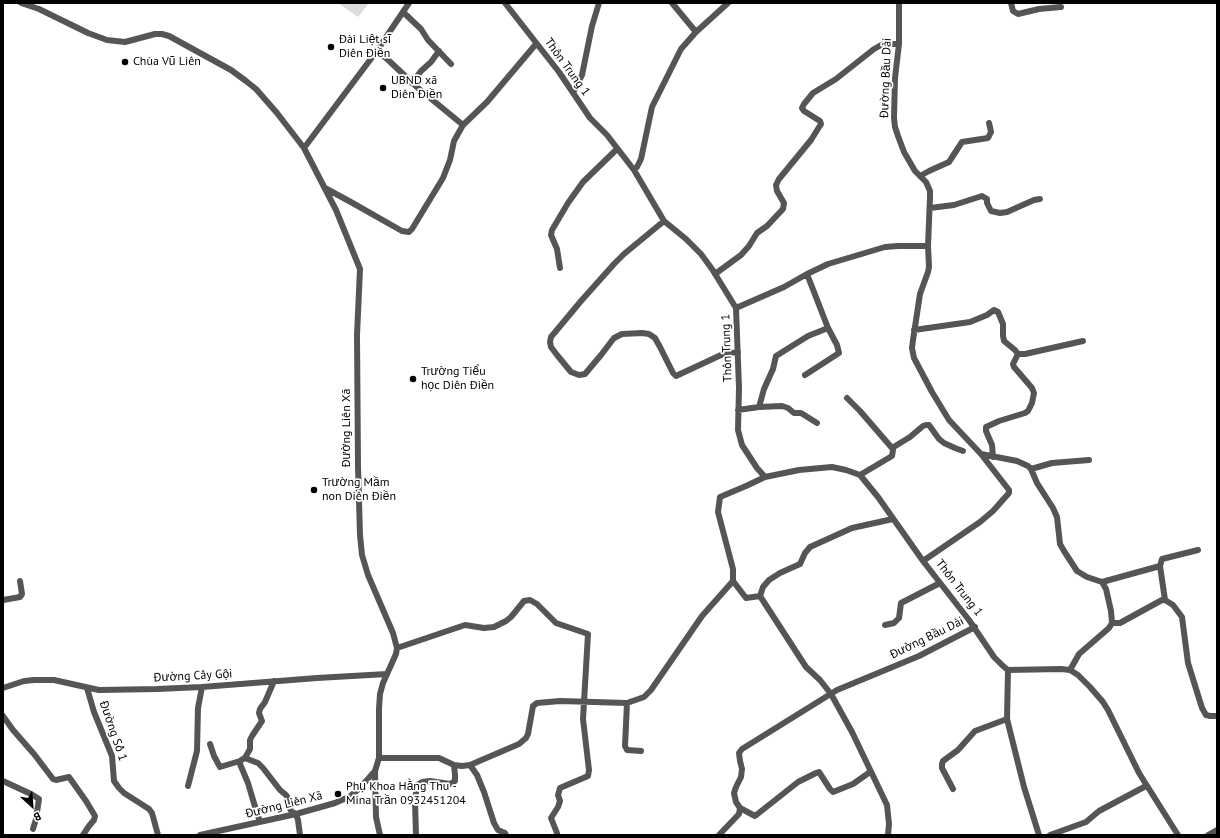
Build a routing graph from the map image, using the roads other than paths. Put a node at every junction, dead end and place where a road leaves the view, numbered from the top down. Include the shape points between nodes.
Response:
1 (21, 3) edge
2 (409, 3) edge
3 (505, 3) edge
4 (599, 3) edge
5 (672, 3) edge
6 (728, 3) edge
7 (900, 3) edge
8 (1011, 3) edge
9 (1061, 7) dead end
10 (403, 12) junction
11 (696, 32) junction
12 (536, 44) junction
13 (899, 44) junction
14 (439, 51) junction
15 (376, 52) junction
16 (451, 64) dead end
17 (412, 83) junction
18 (573, 93) junction
19 (989, 123) dead end
20 (463, 126) junction
21 (304, 148) junction
22 (617, 149) junction
23 (634, 170) junction
24 (920, 176) junction
25 (325, 188) junction
26 (1040, 199) dead end
27 (930, 208) junction
28 (664, 221) junction
29 (928, 246) junction
30 (560, 268) dead end
31 (715, 274) junction
32 (807, 274) junction
33 (736, 308) junction
34 (828, 328) junction
35 (914, 330) junction
36 (1083, 341) dead end
37 (738, 352) junction
38 (1018, 354) junction
39 (805, 375) dead end
40 (847, 398) dead end
41 (759, 407) junction
42 (738, 410) junction
43 (817, 423) dead end
44 (892, 448) junction
45 (963, 450) dead end
46 (981, 454) junction
47 (993, 457) junction
48 (1089, 460) dead end
49 (1031, 469) junction
50 (860, 475) junction
51 (765, 477) junction
52 (893, 519) junction
53 (1198, 550) dead end
54 (923, 561) junction
55 (1160, 566) junction
56 (20, 581) dead end
57 (733, 582) junction
58 (1102, 582) junction
59 (940, 583) junction
60 (760, 596) junction
61 (3, 600) edge
62 (1165, 600) junction
63 (1112, 623) junction
64 (885, 625) dead end
65 (975, 627) junction
66 (397, 648) junction
67 (1008, 670) junction
68 (1070, 670) junction
69 (387, 674) junction
70 (274, 681) junction
71 (202, 687) junction
72 (3, 688) edge
73 (87, 688) junction
74 (831, 694) junction
75 (584, 702) junction
76 (627, 703) junction
77 (3, 716) edge
78 (1217, 716) edge
79 (1007, 719) junction
80 (210, 744) dead end
81 (641, 751) dead end
82 (379, 758) junction
83 (242, 760) junction
84 (470, 764) junction
85 (454, 765) junction
86 (375, 771) junction
87 (870, 772) junction
88 (3, 781) edge
89 (188, 786) dead end
90 (1146, 786) junction
91 (953, 789) dead end
92 (740, 808) junction
93 (296, 814) junction
94 (260, 822) junction
95 (33, 829) dead end
96 (1217, 830) edge
97 (83, 835) edge
98 (158, 835) edge
99 (200, 835) edge
100 (300, 835) edge
101 (380, 835) edge
102 (416, 835) edge
103 (506, 835) edge
104 (557, 835) edge
105 (719, 835) edge
106 (888, 835) edge
107 (1039, 835) edge
108 (1050, 835) edge
109 (1178, 835) edge
110 (1208, 835) edge

1 - 21 street, Đường Liên Xã via 107,40 126,42 155,34 169,36 231,70 256,89
2 - 10 street
3 - 12 street, Thôn Trung 1
4 - 18 street via 582,75
5 - 11 street
6 - 11 street
7 - 13 street, Đường Bầu Dài
8 - 9 street via 1013,11 1018,14
10 - 14 street
10 - 15 street
11 - 23 street via 681,49 655,100 641,159
12 - 18 street, Thôn Trung 1
12 - 20 street
13 - 24 street, Đường Bầu Dài via 894,118 904,152
13 - 31 street via 883,44 874,49 817,91 804,104 804,111 821,124 776,185 784,203 783,209 757,233 741,255
14 - 16 street
14 - 17 street
15 - 17 street
15 - 21 street
17 - 20 street
18 - 22 street, Thôn Trung 1 via 590,118
19 - 24 street via 991,132 988,138 962,142 949,162
20 - 25 street via 454,142 443,178 409,232 402,231
21 - 25 street, Đường Liên Xã
22 - 23 street, Thôn Trung 1
22 - 30 street via 583,182 552,230
23 - 28 street, Thôn Trung 1
24 - 27 street, Đường Bầu Dài via 930,191
25 - 66 street, Đường Liên Xã via 360,268 357,335 360,535 368,575
26 - 27 street via 1000,213 991,211 987,199 982,196 954,205
27 - 29 street, Đường Bầu Dài
28 - 31 street, Thôn Trung 1 via 701,254
28 - 37 street via 624,254 595,285 551,337 551,347 571,372 579,375 585,374 614,338 622,334 642,333 655,338 676,376 728,352
29 - 32 street via 885,247 828,264
29 - 35 street, Đường Bầu Dài via 928,272 920,294
31 - 33 street, Thôn Trung 1
32 - 33 street
32 - 34 street
33 - 37 street, Thôn Trung 1
34 - 39 street via 840,353
34 - 41 street via 795,343 776,356
35 - 38 street via 970,322 996,310 1003,321 1004,341
35 - 46 street, Đường Bầu Dài via 914,358 932,392 949,420
36 - 38 street
37 - 42 street, Thôn Trung 1
38 - 47 street via 1013,364 1032,388 1032,403 1028,412 986,427
40 - 44 street
41 - 42 street
41 - 43 street via 782,406 794,413 801,413
42 - 51 street, Thôn Trung 1 via 738,430 742,445
44 - 45 street via 923,426 929,425 944,443
44 - 50 street via 892,456
46 - 47 street
46 - 54 street, Đường Bầu Dài via 1009,488 1009,493 980,522
47 - 49 street via 1017,461
48 - 49 street via 1052,463
49 - 58 street via 1036,483 1057,517 1060,544 1067,557 1082,575
50 - 51 street via 832,467 798,470
50 - 52 street, Thôn Trung 1
51 - 57 street via 720,497 718,512 733,570
52 - 54 street, Thôn Trung 1
52 - 60 street via 852,528 810,547 800,564 769,580
53 - 55 street via 1162,559
54 - 59 street, Thôn Trung 1
55 - 58 street
55 - 62 street
56 - 61 street via 20,597
57 - 60 street via 746,598
57 - 76 street via 702,616 651,690 644,697
58 - 63 street via 1106,589
59 - 64 street via 901,603 898,618 894,623
59 - 65 street, Thôn Trung 1
60 - 74 street via 806,667
62 - 63 street via 1120,623
62 - 78 street via 1173,605 1182,617 1188,663 1204,713
63 - 68 street via 1079,654
65 - 67 street, Đường Bầu Dài via 994,657
65 - 74 street, Đường Bầu Dài via 919,656
66 - 69 street, Đường Liên Xã
66 - 75 street via 464,625 484,628 506,622 524,601 530,600 556,623 588,634
67 - 68 street
67 - 79 street
68 - 90 street via 1103,702
69 - 70 street, Đường Cây Gội
69 - 82 street, Đường Liên Xã via 380,694
70 - 71 street, Đường Cây Gội
70 - 83 street via 260,709 262,721 250,740 250,749
71 - 73 street, Đường Cây Gội via 115,690
71 - 89 street via 198,708 197,751
72 - 73 street, Đường Cây Gội via 24,681 43,679
73 - 98 street, Đường Số 1 via 112,756 114,781 124,793 149,809
74 - 87 street
74 - 92 street, Đường Bầu Dài via 742,749 739,753 741,776 734,794
75 - 76 street
75 - 84 street via 538,703 533,706 526,738 519,744
75 - 104 street via 588,776 560,788 560,801 551,818
76 - 81 street via 625,746 627,750
77 - 97 street via 53,779 69,777 86,801 95,816
79 - 91 street via 975,731 958,750 943,761 942,768
79 - 107 street
80 - 83 street via 220,767
82 - 85 street via 439,758
82 - 86 street, Đường Liên Xã
83 - 93 street via 258,763 263,768 286,795 291,810
83 - 94 street via 242,770
84 - 85 street
84 - 103 street via 484,792 494,824
85 - 102 street via 455,781 450,784 430,781 417,785
86 - 93 street, Đường Liên Xã via 349,797
86 - 101 street via 376,817
87 - 92 street via 853,784 833,792 818,772 798,782 755,816
87 - 106 street via 887,805
88 - 95 street via 39,799
90 - 108 street via 1099,811 1086,822
90 - 109 street
92 - 105 street via 739,814
93 - 94 street, Đường Liên Xã
93 - 100 street
94 - 99 street, Đường Liên Xã
96 - 110 street

